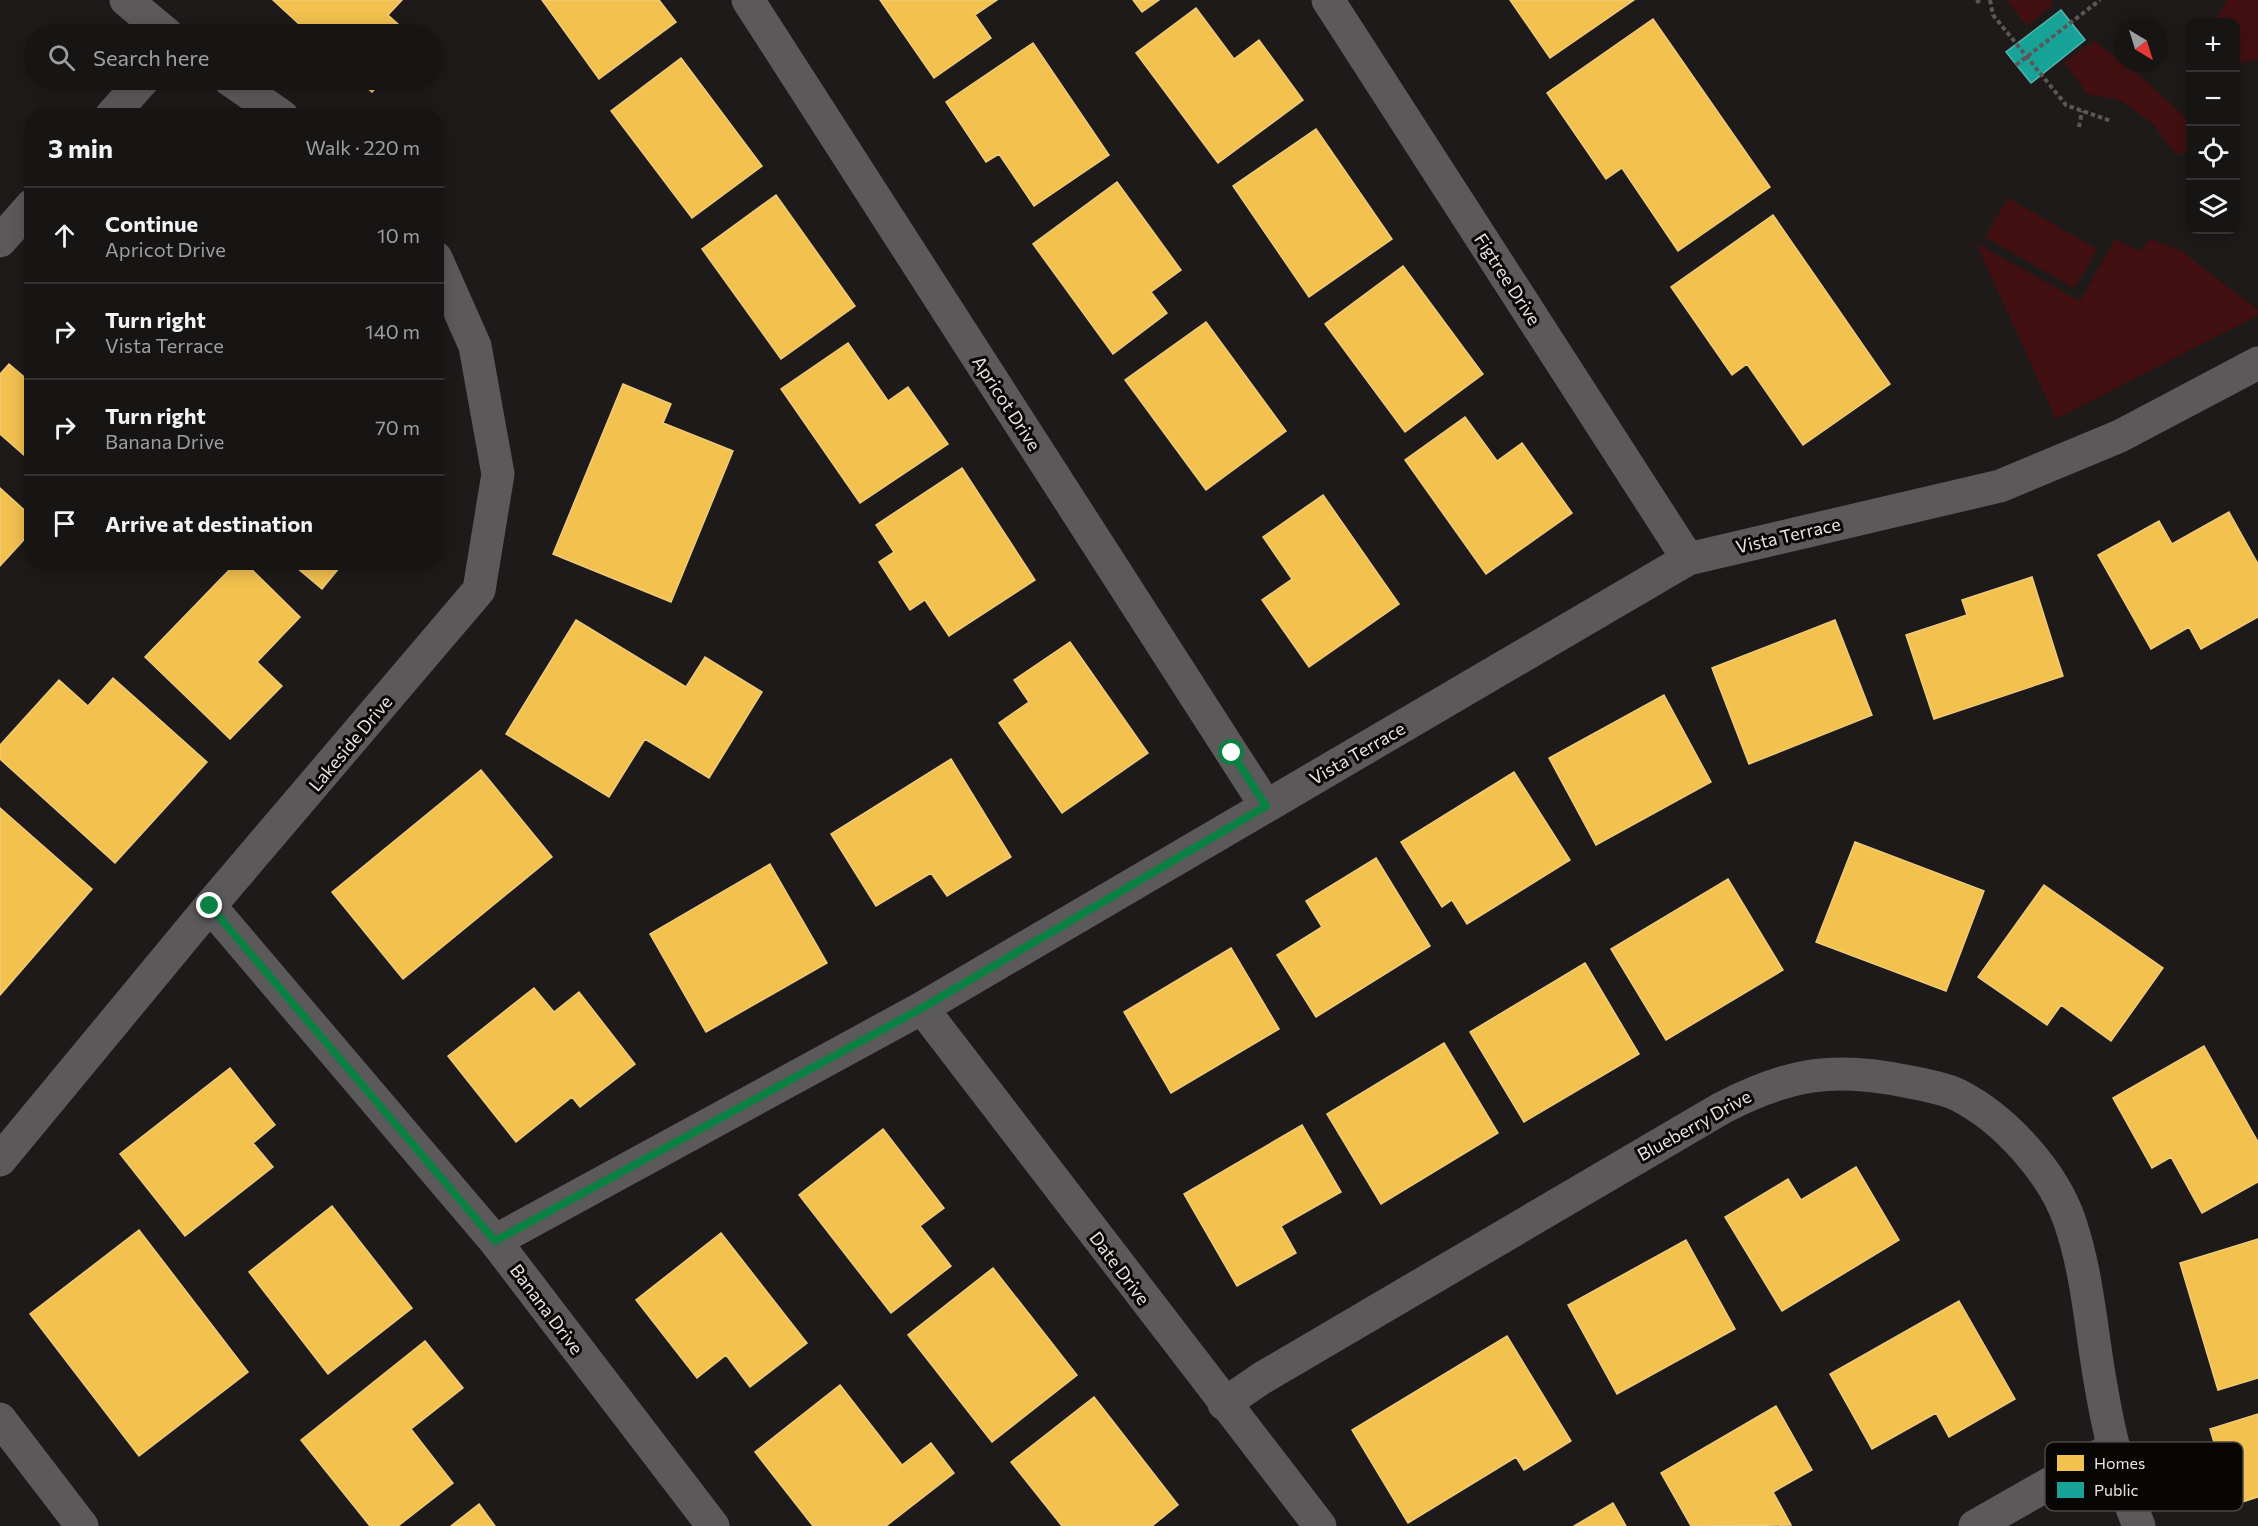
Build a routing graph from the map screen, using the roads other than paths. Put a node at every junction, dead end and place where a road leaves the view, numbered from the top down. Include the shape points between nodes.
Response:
1 (126, 0) edge
2 (748, 0) edge
3 (1328, 0) edge
4 (155, 24) edge
5 (134, 90) edge
6 (244, 90) edge
7 (118, 108) edge
8 (270, 108) edge
9 (24, 215) edge
10 (0, 241) edge
11 (444, 276) edge
12 (2258, 363) edge
13 (1688, 559) junction
14 (1266, 806) junction
15 (210, 906) junction
16 (922, 1008) junction
17 (0, 1160) edge
18 (495, 1241) junction
19 (1224, 1404) junction
20 (0, 1419) edge
21 (2113, 1442) edge
22 (2045, 1486) edge
23 (2134, 1511) edge
24 (82, 1526) edge
25 (713, 1526) edge
26 (1320, 1526) edge
27 (1975, 1526) edge
28 (2139, 1526) edge

1 - 4 street
2 - 14 street, Apricot Drive
3 - 13 street, Figtree Drive
5 - 7 street
6 - 8 street
9 - 10 street
11 - 15 street, Lakeside Drive via 475,346 498,474 479,590
12 - 13 street, Vista Terrace via 2120,436 2000,486
13 - 14 street, Vista Terrace
14 - 16 street, Vista Terrace
15 - 17 street, Lakeside Drive
15 - 18 street, Banana Drive
16 - 18 street, Vista Terrace
16 - 19 street, Date Drive
18 - 25 street, Banana Drive
19 - 21 street, Blueberry Drive via 1722,1108 1757,1090 1797,1078 1825,1073 1864,1074 1957,1094 2015,1140 2054,1190 2069,1220 2081,1261
19 - 26 street, Date Drive
20 - 24 street
22 - 27 street
23 - 28 street, Blueberry Drive

